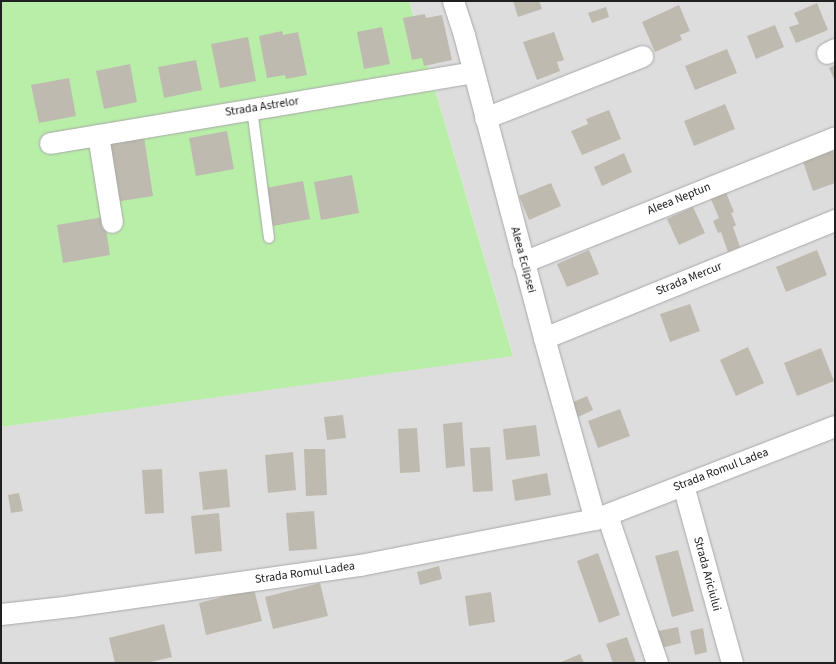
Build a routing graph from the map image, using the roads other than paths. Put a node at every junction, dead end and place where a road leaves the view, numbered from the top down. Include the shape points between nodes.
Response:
1 (453, 1) edge
2 (642, 56) dead end
3 (473, 72) junction
4 (252, 109) junction
5 (485, 118) junction
6 (98, 135) junction
7 (835, 137) edge
8 (50, 143) dead end
9 (835, 220) edge
10 (112, 222) dead end
11 (269, 238) dead end
12 (523, 262) junction
13 (544, 338) junction
14 (835, 426) edge
15 (683, 485) junction
16 (601, 517) junction
17 (1, 614) edge
18 (658, 663) edge
19 (732, 663) edge

1 - 3 street, Aleea Eclipsei
2 - 5 street
3 - 4 street, Strada Astrelor
3 - 5 street, Aleea Eclipsei
4 - 6 street, Strada Astrelor
4 - 11 lane
5 - 12 street, Aleea Eclipsei
6 - 8 street, Strada Astrelor
6 - 10 street
7 - 12 street, Aleea Neptun
9 - 13 street, Strada Mercur
12 - 13 street, Aleea Eclipsei
13 - 16 street, Aleea Eclipsei
14 - 15 street, Strada Romul Ladea
15 - 16 street, Strada Romul Ladea
15 - 19 street, Strada Ariciului
16 - 17 street, Strada Romul Ladea via 360,565
16 - 18 street

